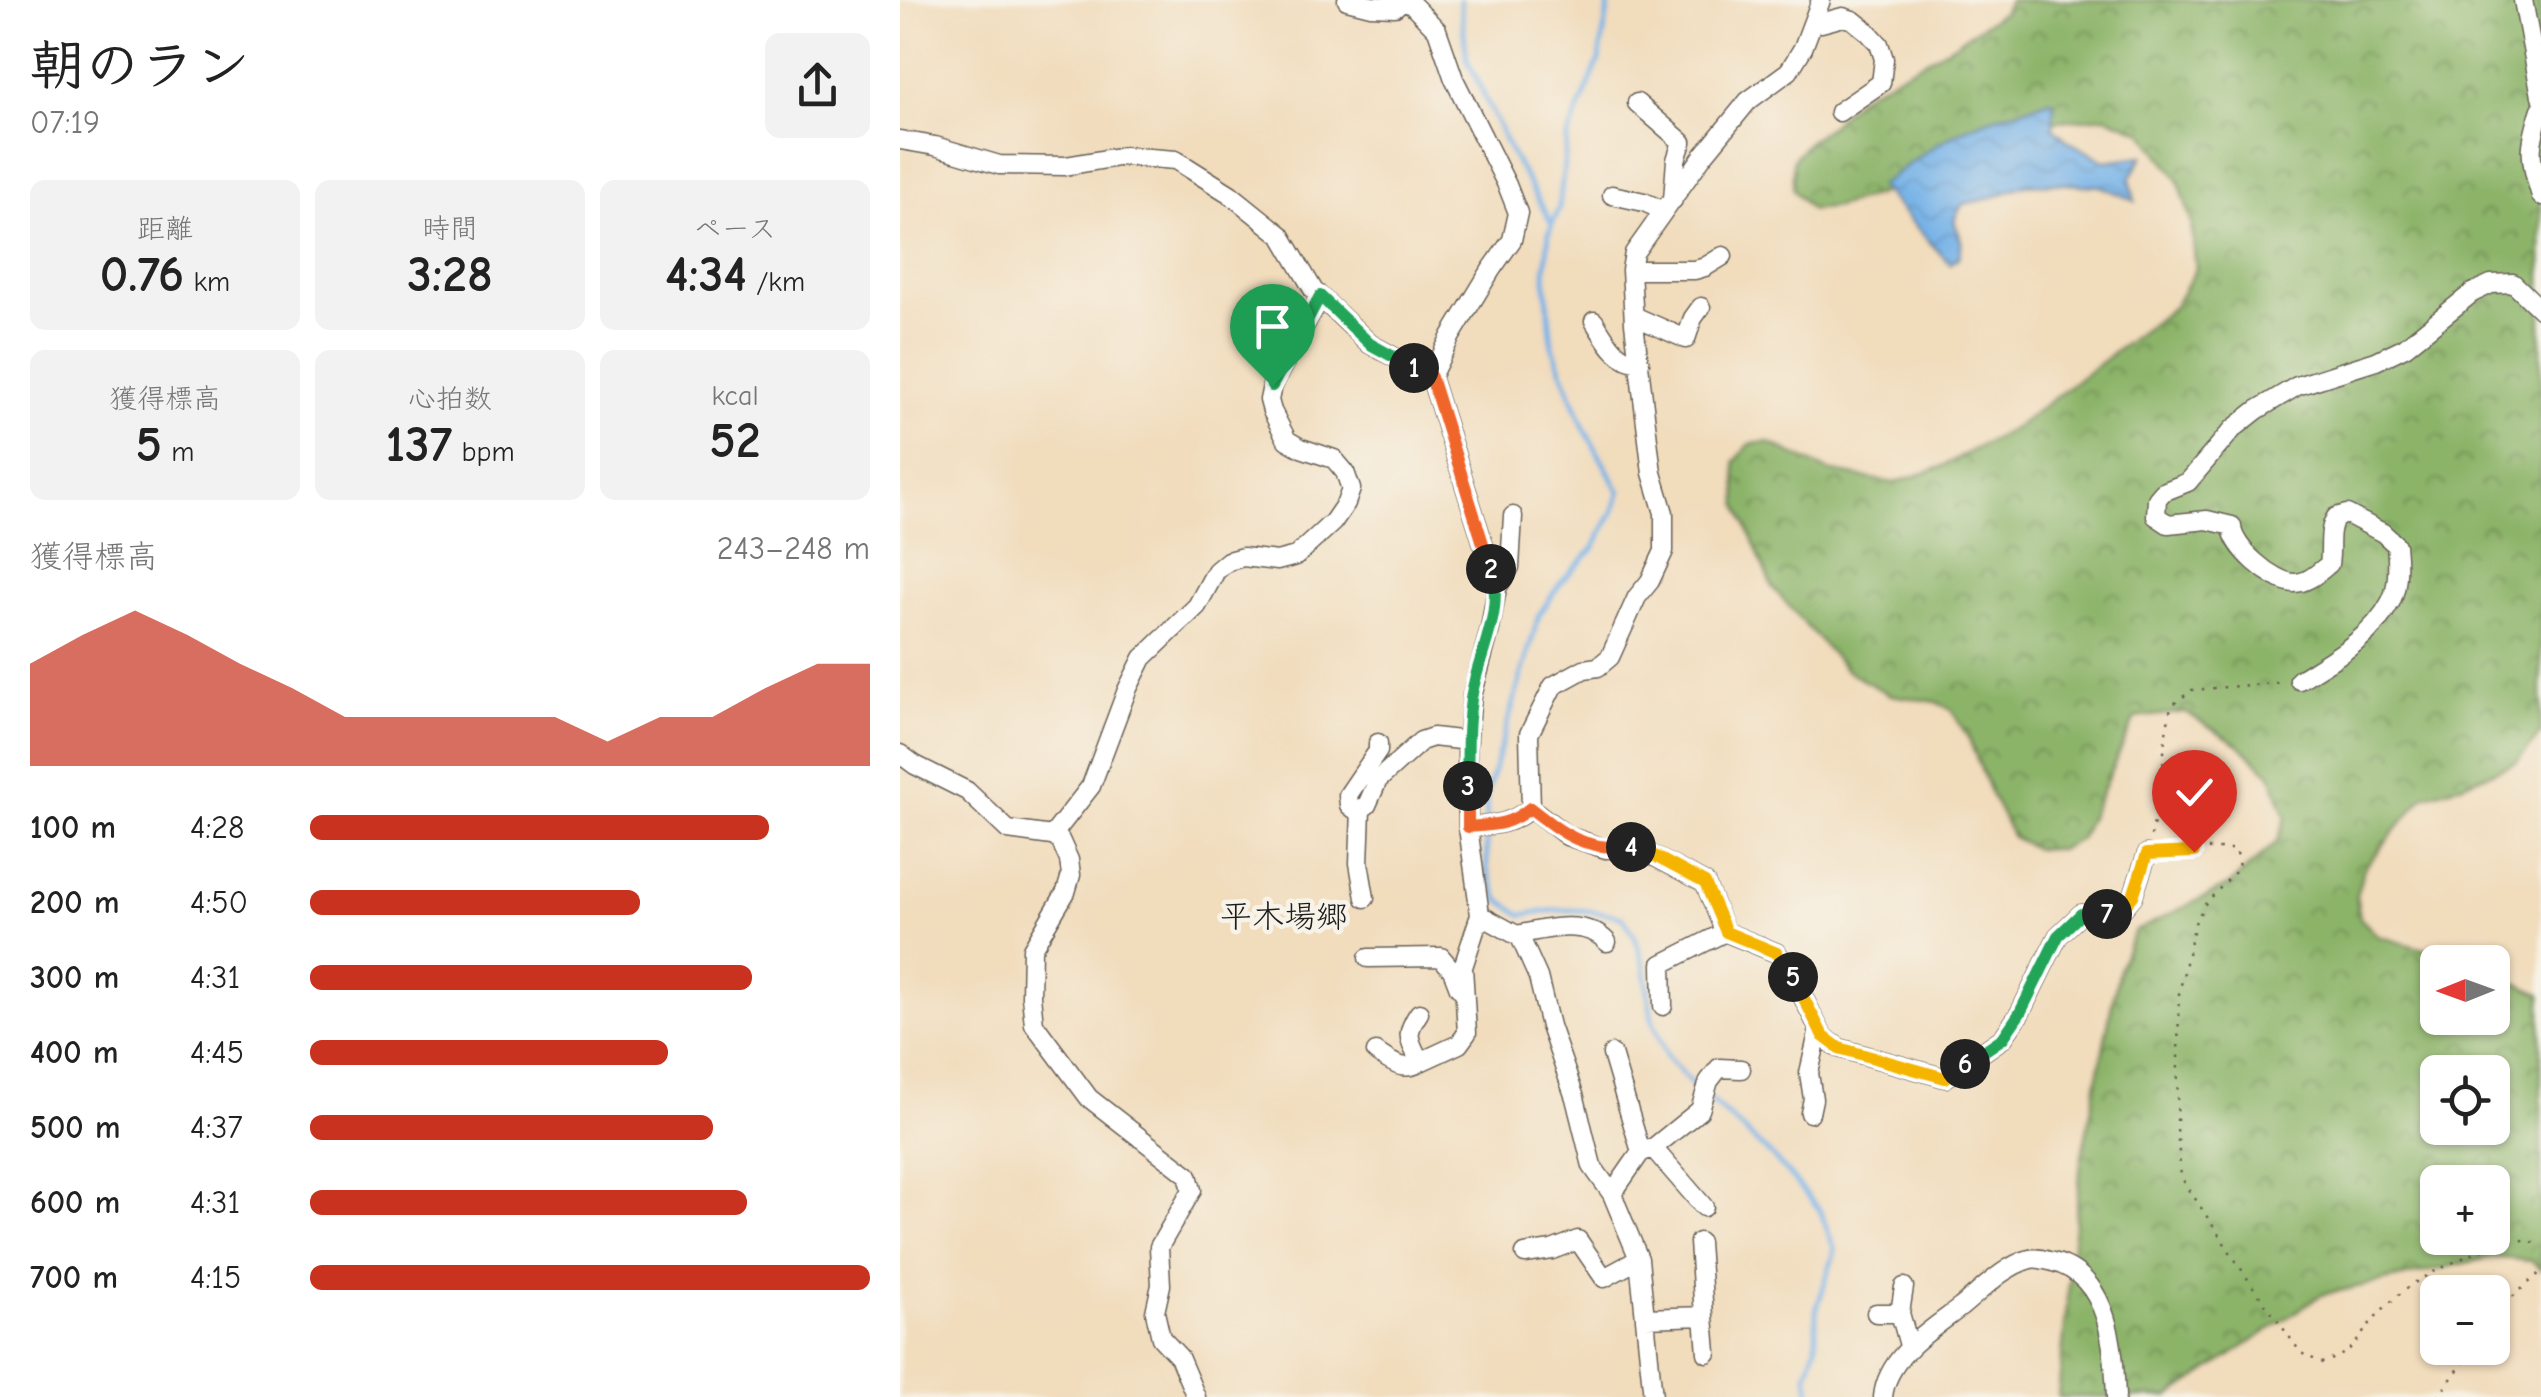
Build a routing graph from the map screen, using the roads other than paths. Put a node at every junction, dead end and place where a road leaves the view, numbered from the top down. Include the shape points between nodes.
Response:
1 (1347, 0) edge
2 (1406, 0) edge
3 (2524, 0) edge
4 (1818, 8) edge
5 (2541, 96) edge
6 (1637, 103) dead end
7 (2541, 109) edge
8 (1839, 112) dead end
9 (900, 140) edge
10 (1612, 195) dead end
11 (2541, 196) edge
12 (1668, 206) junction
13 (1723, 256) dead end
14 (1630, 270) junction
15 (1320, 296) junction
16 (1702, 307) dead end
17 (2541, 310) edge
18 (1634, 316) junction
19 (1594, 322) dead end
20 (1640, 363) junction
21 (1431, 377) junction
22 (1513, 516) dead end
23 (1497, 588) junction
24 (2299, 680) road end
25 (1468, 740) junction
26 (1378, 743) dead end
27 (900, 754) edge
28 (1530, 808) junction
29 (1361, 809) junction
30 (1473, 826) junction
31 (1052, 836) junction
32 (2147, 854) road end
33 (1366, 898) dead end
34 (1480, 916) junction
35 (1726, 932) junction
36 (1517, 936) junction
37 (1607, 942) dead end
38 (1368, 958) dead end
39 (1466, 996) junction
40 (1663, 1006) dead end
41 (1419, 1013) dead end
42 (1819, 1029) junction
43 (1376, 1052) dead end
44 (1612, 1054) dead end
45 (1420, 1062) junction
46 (1741, 1069) dead end
47 (1810, 1113) dead end
48 (1647, 1150) junction
49 (1612, 1194) junction
50 (1704, 1207) dead end
51 (1700, 1242) dead end
52 (1525, 1254) dead end
53 (1639, 1259) junction
54 (1904, 1286) dead end
55 (1900, 1313) junction
56 (1876, 1314) dead end
57 (1704, 1316) junction
58 (1645, 1318) junction
59 (1910, 1349) junction
60 (1706, 1353) dead end
61 (1196, 1397) edge
62 (1653, 1397) edge
63 (1883, 1397) edge
64 (2116, 1397) edge

1 - 2 street via 1395,7
2 - 21 street via 1438,30 1454,80 1518,213 1512,240
3 - 5 street
4 - 8 street via 1821,23 1853,20 1884,58 1881,83
4 - 12 street via 1789,72 1748,102
6 - 12 street via 1682,142
7 - 11 street via 2530,160
9 - 15 street via 999,165 1066,166 1124,156 1176,160 1281,236
10 - 12 street
12 - 14 street via 1634,253
13 - 14 street via 1695,270
14 - 18 street
15 - 21 street via 1370,344
15 - 31 street via 1269,400 1287,440 1334,459 1345,472 1351,489 1346,503 1296,556 1243,557 1216,571 1196,606 1142,658 1091,786
16 - 18 street via 1686,339
17 - 24 street via 2513,283 2491,284 2405,347 2297,386 2257,410 2188,482 2157,499 2156,516 2168,524 2207,520 2232,526 2254,562 2298,584 2329,564 2336,516 2347,514 2396,545 2392,599 2372,627
18 - 20 street
19 - 20 street via 1611,348
20 - 28 street via 1664,551 1610,657 1553,686 1529,734
21 - 23 street
22 - 23 street via 1510,566
23 - 25 street
25 - 29 street via 1421,741 1378,780
25 - 30 street
26 - 29 street via 1348,795 1348,805
27 - 31 street via 967,792 1008,830
28 - 30 street via 1517,819
28 - 35 street via 1566,836 1606,848 1636,846 1705,883
29 - 33 street via 1359,863
30 - 34 street
31 - 61 street via 1060,840 1071,876 1032,949 1034,1024 1089,1098 1188,1175 1192,1190 1159,1246 1156,1312 1161,1338 1179,1358
32 - 42 street via 2133,896 2118,914 2081,914 2058,936 2003,1038 1945,1078 1839,1048
34 - 36 street
34 - 39 street via 1463,968
35 - 40 street via 1662,964
35 - 42 street via 1777,953
36 - 37 street via 1550,927 1589,930
36 - 49 street via 1538,977 1592,1166
38 - 39 street via 1441,957
39 - 45 street via 1467,1033 1459,1044
41 - 45 street via 1408,1037
42 - 47 street via 1809,1073
43 - 45 street via 1403,1068
44 - 48 street
46 - 48 street via 1720,1068 1700,1110
48 - 49 street
48 - 50 street
49 - 53 street
51 - 57 street
52 - 53 street via 1578,1240 1604,1278
53 - 58 street
54 - 55 street
55 - 56 street
55 - 59 street
57 - 58 street
57 - 60 street
58 - 62 street
59 - 63 street via 1884,1384
59 - 64 street via 2000,1274 2033,1258 2060,1264 2085,1277 2108,1321

